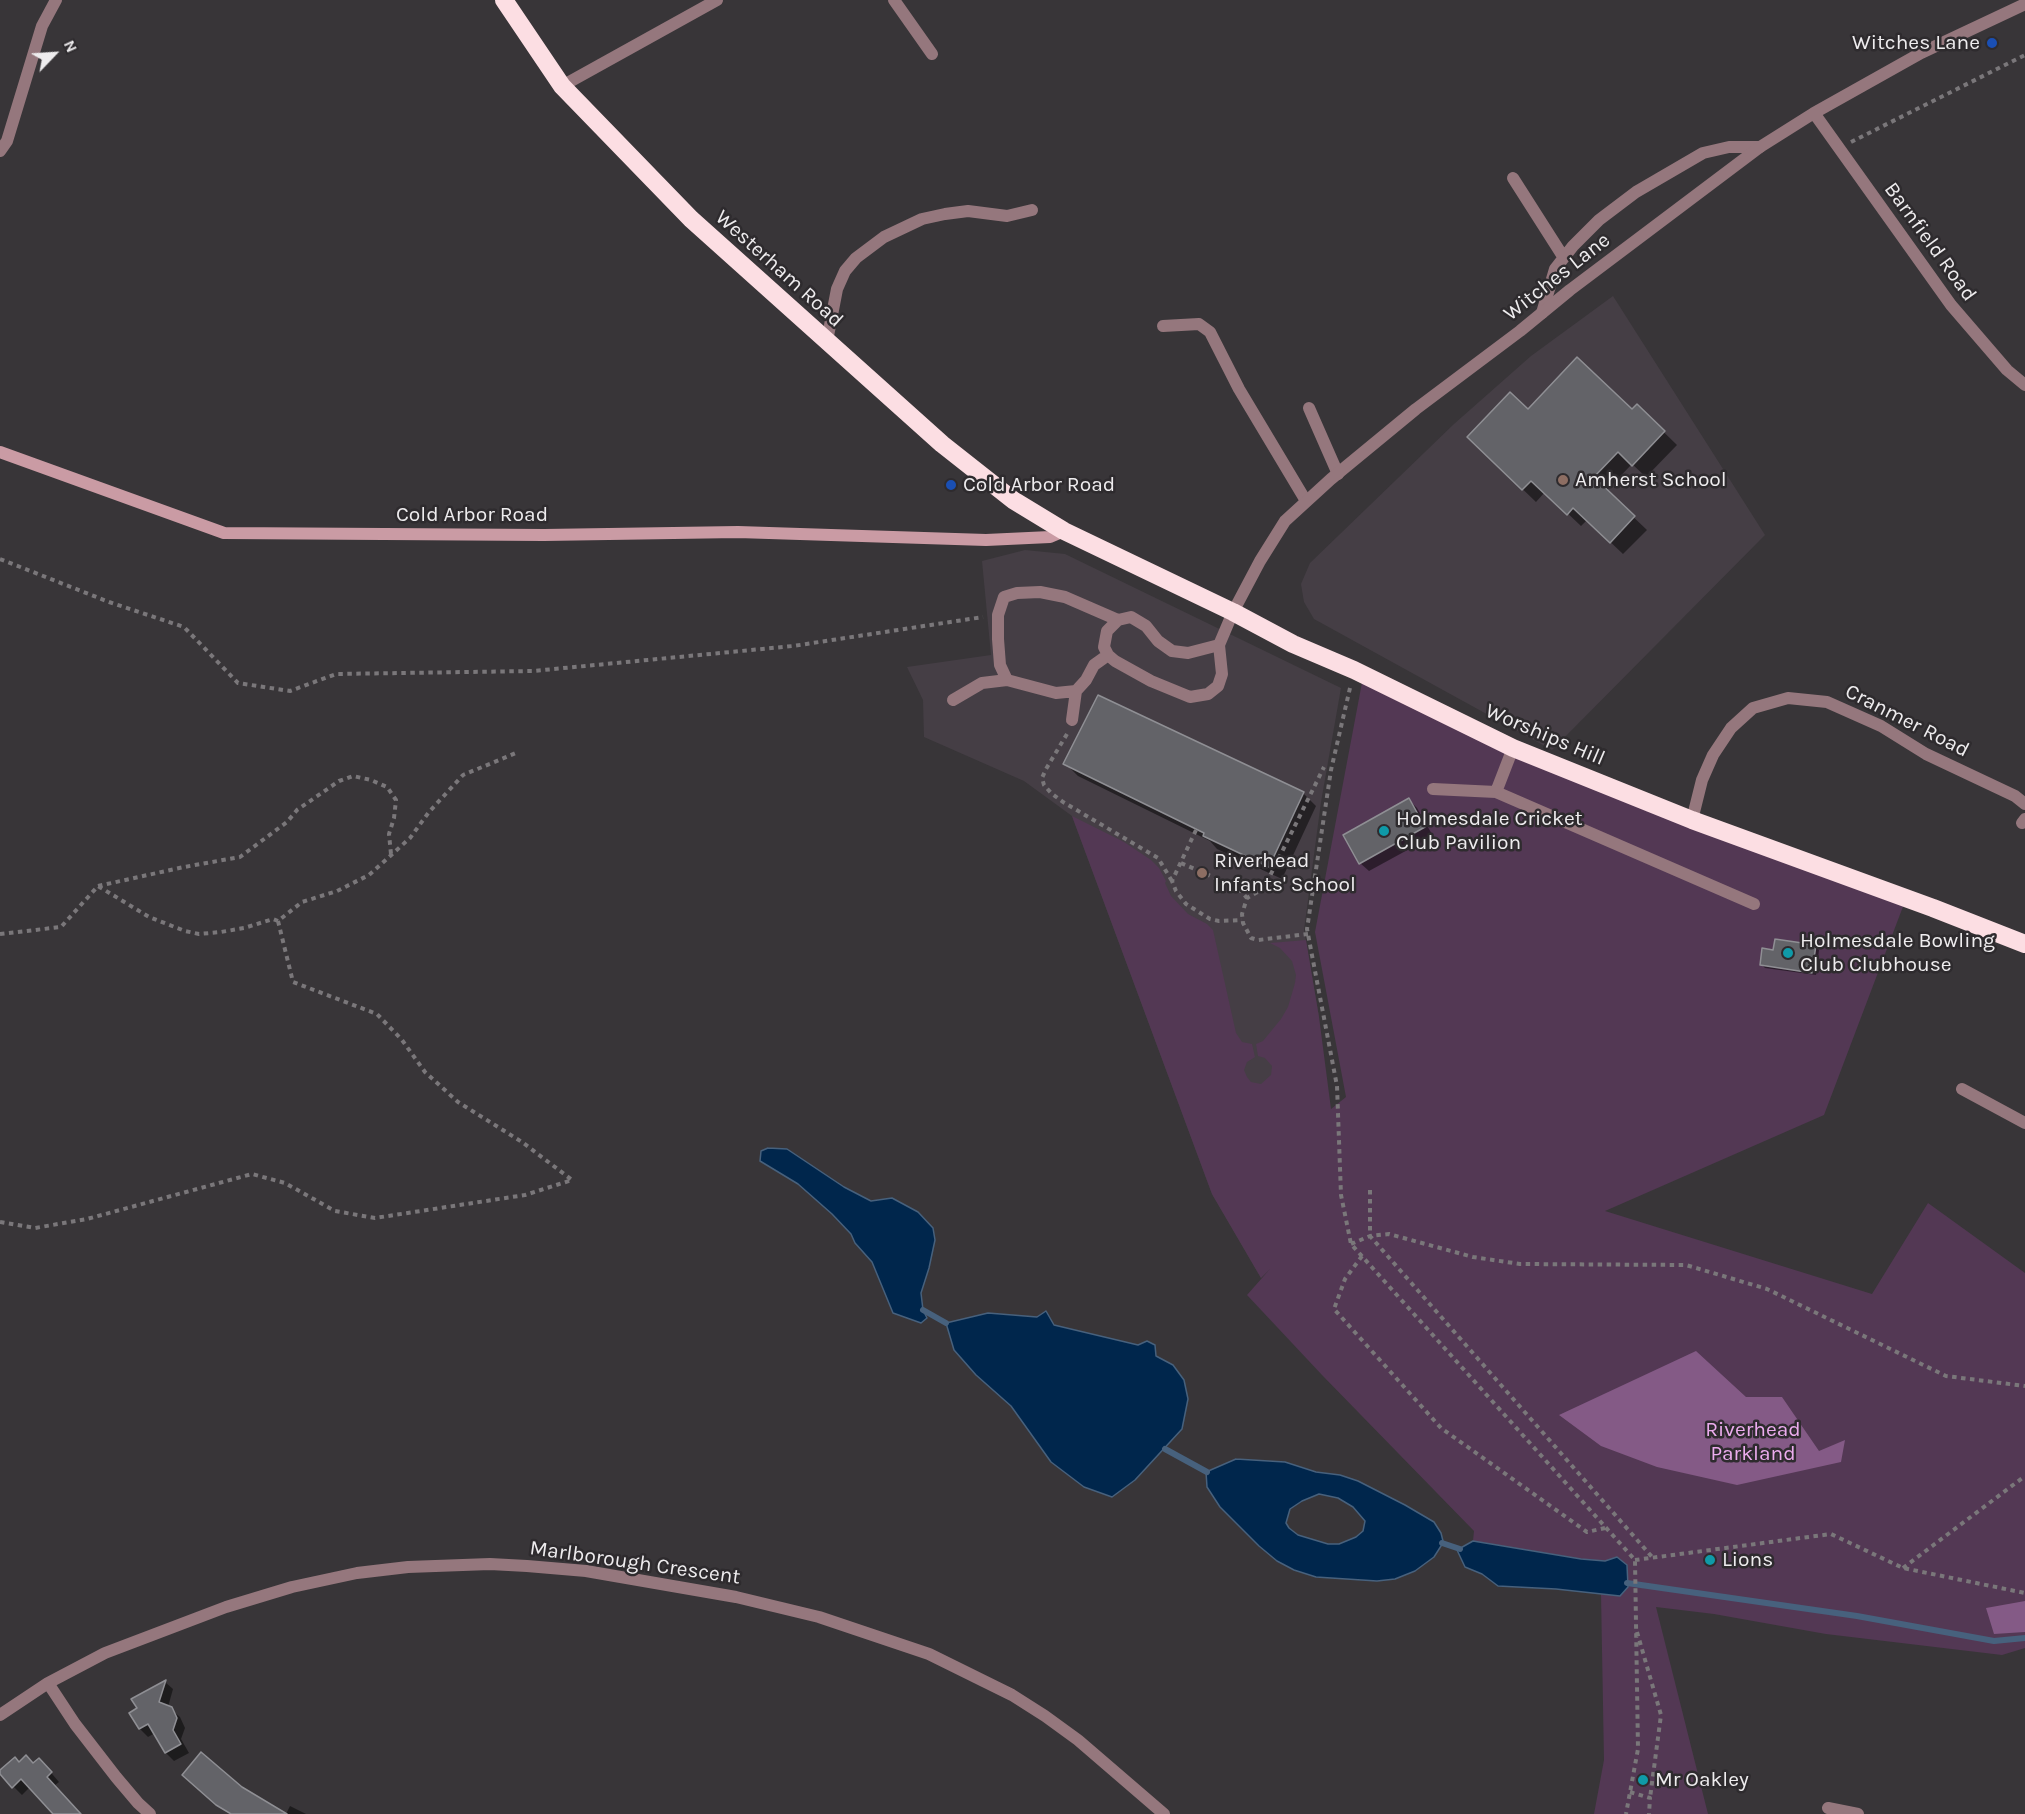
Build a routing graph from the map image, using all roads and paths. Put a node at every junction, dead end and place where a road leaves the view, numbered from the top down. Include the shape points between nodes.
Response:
1 (56, 0) edge
2 (504, 0) edge
3 (717, 0) edge
4 (894, 0) edge
5 (2025, 4) edge
6 (2010, 5) edge
7 (932, 54) dead end
8 (2025, 55) edge
9 (562, 86) junction
10 (1814, 113) junction
11 (1760, 147) junction
12 (1839, 148) junction
13 (0, 151) edge
14 (1513, 178) dead end
15 (1032, 210) dead end
16 (1564, 258) junction
17 (1542, 314) junction
18 (1163, 326) dead end
19 (827, 341) junction
20 (2025, 385) edge
21 (1309, 408) dead end
22 (0, 452) edge
23 (1338, 474) junction
24 (1306, 501) junction
25 (1064, 531) junction
26 (0, 559) edge
27 (1233, 612) junction
28 (998, 615) junction
29 (1118, 620) junction
30 (1219, 645) junction
31 (1108, 655) junction
32 (1354, 670) junction
33 (1007, 680) junction
34 (1076, 690) junction
35 (953, 700) dead end
36 (1072, 720) joint
37 (1513, 748) junction
38 (516, 753) dead end
39 (1324, 767) dead end
40 (1433, 789) dead end
41 (1496, 792) junction
42 (2025, 804) edge
43 (1692, 820) junction
44 (1196, 830) dead end
45 (391, 855) junction
46 (1181, 863) junction
47 (1172, 881) junction
48 (98, 886) junction
49 (1247, 898) junction
50 (1754, 904) dead end
51 (1242, 920) junction
52 (278, 921) junction
53 (0, 934) edge
54 (1308, 934) junction
55 (2025, 944) edge
56 (1962, 1089) dead end
57 (2025, 1123) edge
58 (1370, 1190) dead end
59 (0, 1222) edge
60 (1370, 1236) junction
61 (1352, 1244) junction
62 (1362, 1256) junction
63 (2025, 1386) edge
64 (2025, 1476) edge
65 (1605, 1528) junction
66 (1653, 1558) junction
67 (1635, 1560) junction
68 (1903, 1569) junction
69 (2025, 1593) edge
70 (1635, 1627) junction
71 (48, 1683) junction
72 (0, 1715) edge
73 (1630, 1792) junction
74 (1650, 1798) junction
75 (1828, 1808) dead end
76 (150, 1814) edge
77 (1164, 1814) edge
78 (1626, 1814) edge
79 (1649, 1814) edge
80 (1858, 1814) edge

1 - 13 street via 42,26 7,141
2 - 9 highway, Westerham Road
3 - 9 street
4 - 7 street
5 - 6 street, Witches Lane
6 - 10 street, Witches Lane
8 - 12 path
9 - 19 highway, Westerham Road via 691,219
10 - 11 street, Witches Lane
10 - 12 street, Barnfield Road
11 - 16 street via 1718,149 1681,165 1599,220
11 - 17 street, Witches Lane
12 - 20 street, Barnfield Road via 1951,305 2007,370
14 - 16 street
15 - 19 street via 1007,216 968,211 945,214 922,219 884,237 845,271 837,289
16 - 17 street via 1555,269
17 - 23 street, Witches Lane via 1416,409
18 - 24 street via 1199,324 1210,332
19 - 25 highway, Westerham Road via 942,444 1013,500
21 - 23 street
22 - 25 main road, Cold Arbor Road via 224,533 738,532 986,540 1050,537
23 - 24 street, Witches Lane
24 - 27 street, Witches Lane via 1285,521
25 - 27 highway, Worships Hill
26 - 28 path via 183,627 238,682 290,691 336,674 533,671 792,646
27 - 30 street, Witches Lane
27 - 32 highway, Worships Hill
28 - 29 street via 1004,597 1040,592 1065,597
28 - 33 street via 1000,665
29 - 30 street via 1131,617 1172,651 1188,653
29 - 31 street via 1107,631 1104,647
30 - 31 street via 1222,674 1218,686 1208,694 1190,697 1152,681
31 - 34 street via 1094,665
32 - 37 highway, Worships Hill
32 - 54 path via 1324,810
33 - 34 street via 1056,693
33 - 35 street via 982,683
34 - 36 street
36 - 47 path via 1042,778 1044,785 1063,802 1158,858
37 - 41 street
37 - 43 highway, Worships Hill
38 - 45 path via 463,775
39 - 49 path via 1263,889
40 - 41 street
41 - 50 street
42 - 43 street, Cranmer Road via 1926,754 1881,726 1827,702 1788,698 1754,708 1731,728 1713,754
43 - 55 highway, Worships Hill
44 - 46 path
45 - 48 path via 389,834 396,800 387,787 353,776 297,810 240,857
45 - 52 path via 369,875 302,902
46 - 47 path
46 - 49 path via 1238,888
47 - 51 path via 1179,898 1204,917
48 - 52 path via 149,917 199,934
48 - 53 path via 61,927
49 - 51 path
51 - 54 path via 1251,938 1258,940
52 - 59 path via 293,982 377,1014 425,1072 458,1102 522,1142 572,1180 525,1195 375,1218 335,1211 285,1183 252,1174 87,1219 35,1228
54 - 61 path via 1337,1086 1341,1195
56 - 57 street
58 - 60 path
60 - 61 path
60 - 63 path via 1389,1234 1473,1257 1520,1264 1686,1265 1767,1289 1946,1376
60 - 66 path
61 - 62 path
62 - 65 path
62 - 65 path via 1345,1279 1334,1309 1441,1428 1587,1532
64 - 68 path
65 - 67 path
66 - 67 path
66 - 68 path via 1831,1534
67 - 70 path
68 - 69 path
70 - 73 path via 1638,1749
70 - 74 path via 1661,1715
71 - 72 street, Marlborough Crescent
71 - 76 street via 116,1777
71 - 77 street, Marlborough Crescent via 105,1653 226,1606 357,1573 438,1564 586,1571 694,1588 785,1608 929,1654 1045,1716
73 - 74 path
73 - 78 path
74 - 79 path
75 - 80 street

